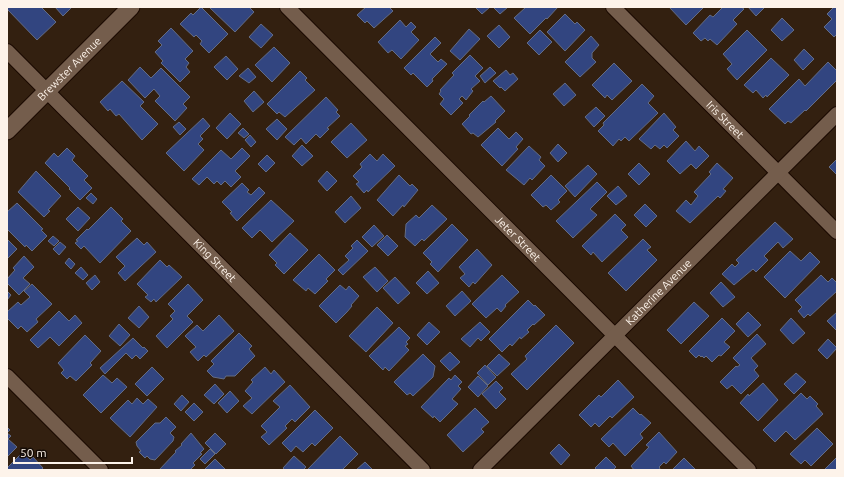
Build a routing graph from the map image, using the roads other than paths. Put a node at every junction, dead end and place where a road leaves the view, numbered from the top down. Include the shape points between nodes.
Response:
1 (131, 7) edge
2 (287, 7) edge
3 (613, 7) edge
4 (7, 51) edge
5 (47, 91) junction
6 (837, 114) edge
7 (7, 131) edge
8 (778, 173) junction
9 (837, 232) edge
10 (615, 336) junction
11 (7, 376) edge
12 (101, 470) edge
13 (423, 470) edge
14 (480, 470) edge
15 (749, 470) edge

1 - 5 street, Brewster Avenue
2 - 10 street, Jeter Street
3 - 8 street, Iris Street
4 - 5 street, King Street
5 - 7 street, Brewster Avenue
5 - 13 street, King Street
6 - 8 street, Katherine Avenue
8 - 9 street, Iris Street
8 - 10 street, Katherine Avenue
10 - 14 street, Katherine Avenue
10 - 15 street, Jeter Street
11 - 12 street

